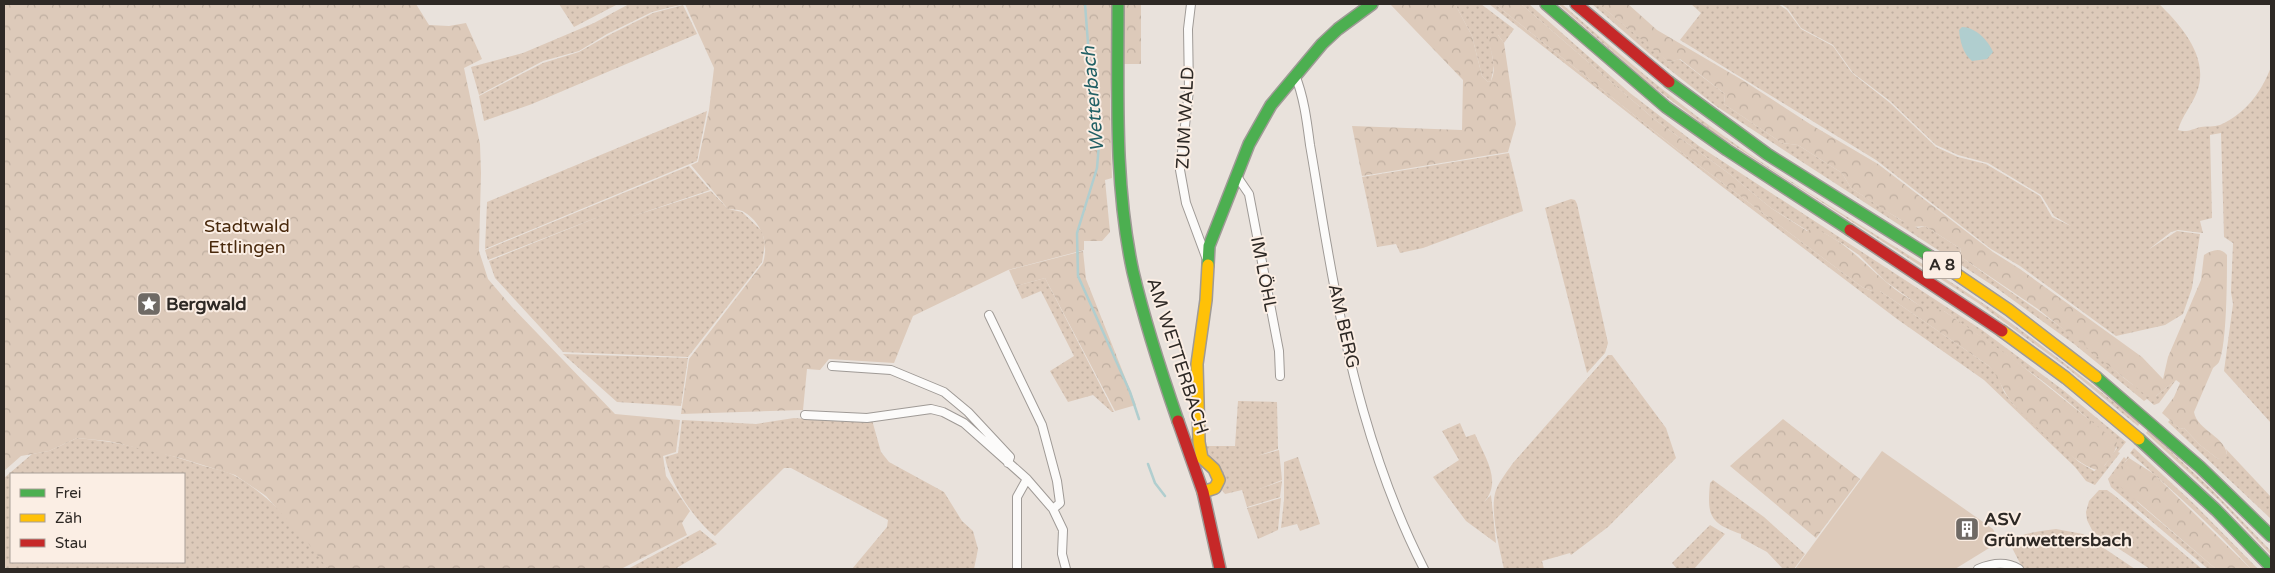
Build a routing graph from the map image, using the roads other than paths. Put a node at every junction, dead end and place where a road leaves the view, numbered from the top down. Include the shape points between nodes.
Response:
1 (1118, 4) edge
2 (1191, 4) edge
3 (1372, 4) edge
4 (1546, 4) edge
5 (1576, 4) edge
6 (1295, 75) junction
7 (1236, 175) junction
8 (1207, 259) junction
9 (989, 315) dead end
10 (832, 366) dead end
11 (1280, 376) dead end
12 (805, 415) dead end
13 (1008, 463) junction
14 (1027, 479) junction
15 (1202, 492) junction
16 (1053, 509) junction
17 (2271, 536) edge
18 (2271, 567) edge
19 (1017, 569) edge
20 (1066, 569) edge
21 (1220, 569) edge
22 (1424, 569) edge
23 (1978, 569) edge
24 (2019, 569) edge

1 - 15 main road, AM WETTERBACH via 1117,90 1123,204 1136,286 1150,339
2 - 8 street, ZUM WALD via 1189,90 1180,170 1186,203
3 - 6 main road via 1338,28
4 - 18 main road, A 8 via 1632,80 1691,125 1992,324 2056,371 2174,470
5 - 17 main road, A 8 via 1664,80 1714,117 1768,155 1967,281 2065,351 2160,428
6 - 7 main road via 1263,118
6 - 22 street, AM BERG via 1300,86 1331,267 1368,429 1382,473
7 - 8 main road
7 - 11 street, IM LÖHL via 1249,194 1279,351
8 - 15 main road via 1206,300 1197,364 1199,442 1202,458 1214,469 1219,480 1218,485
9 - 16 street via 1027,388 1042,425 1060,503
10 - 13 street via 891,370 944,392 968,412 1010,457
12 - 13 street via 867,418 931,409 964,423
13 - 14 street
14 - 16 street
14 - 19 street via 1017,497
15 - 21 main road, AM WETTERBACH
16 - 20 street via 1063,530 1062,554
23 - 24 street via 2004,563

